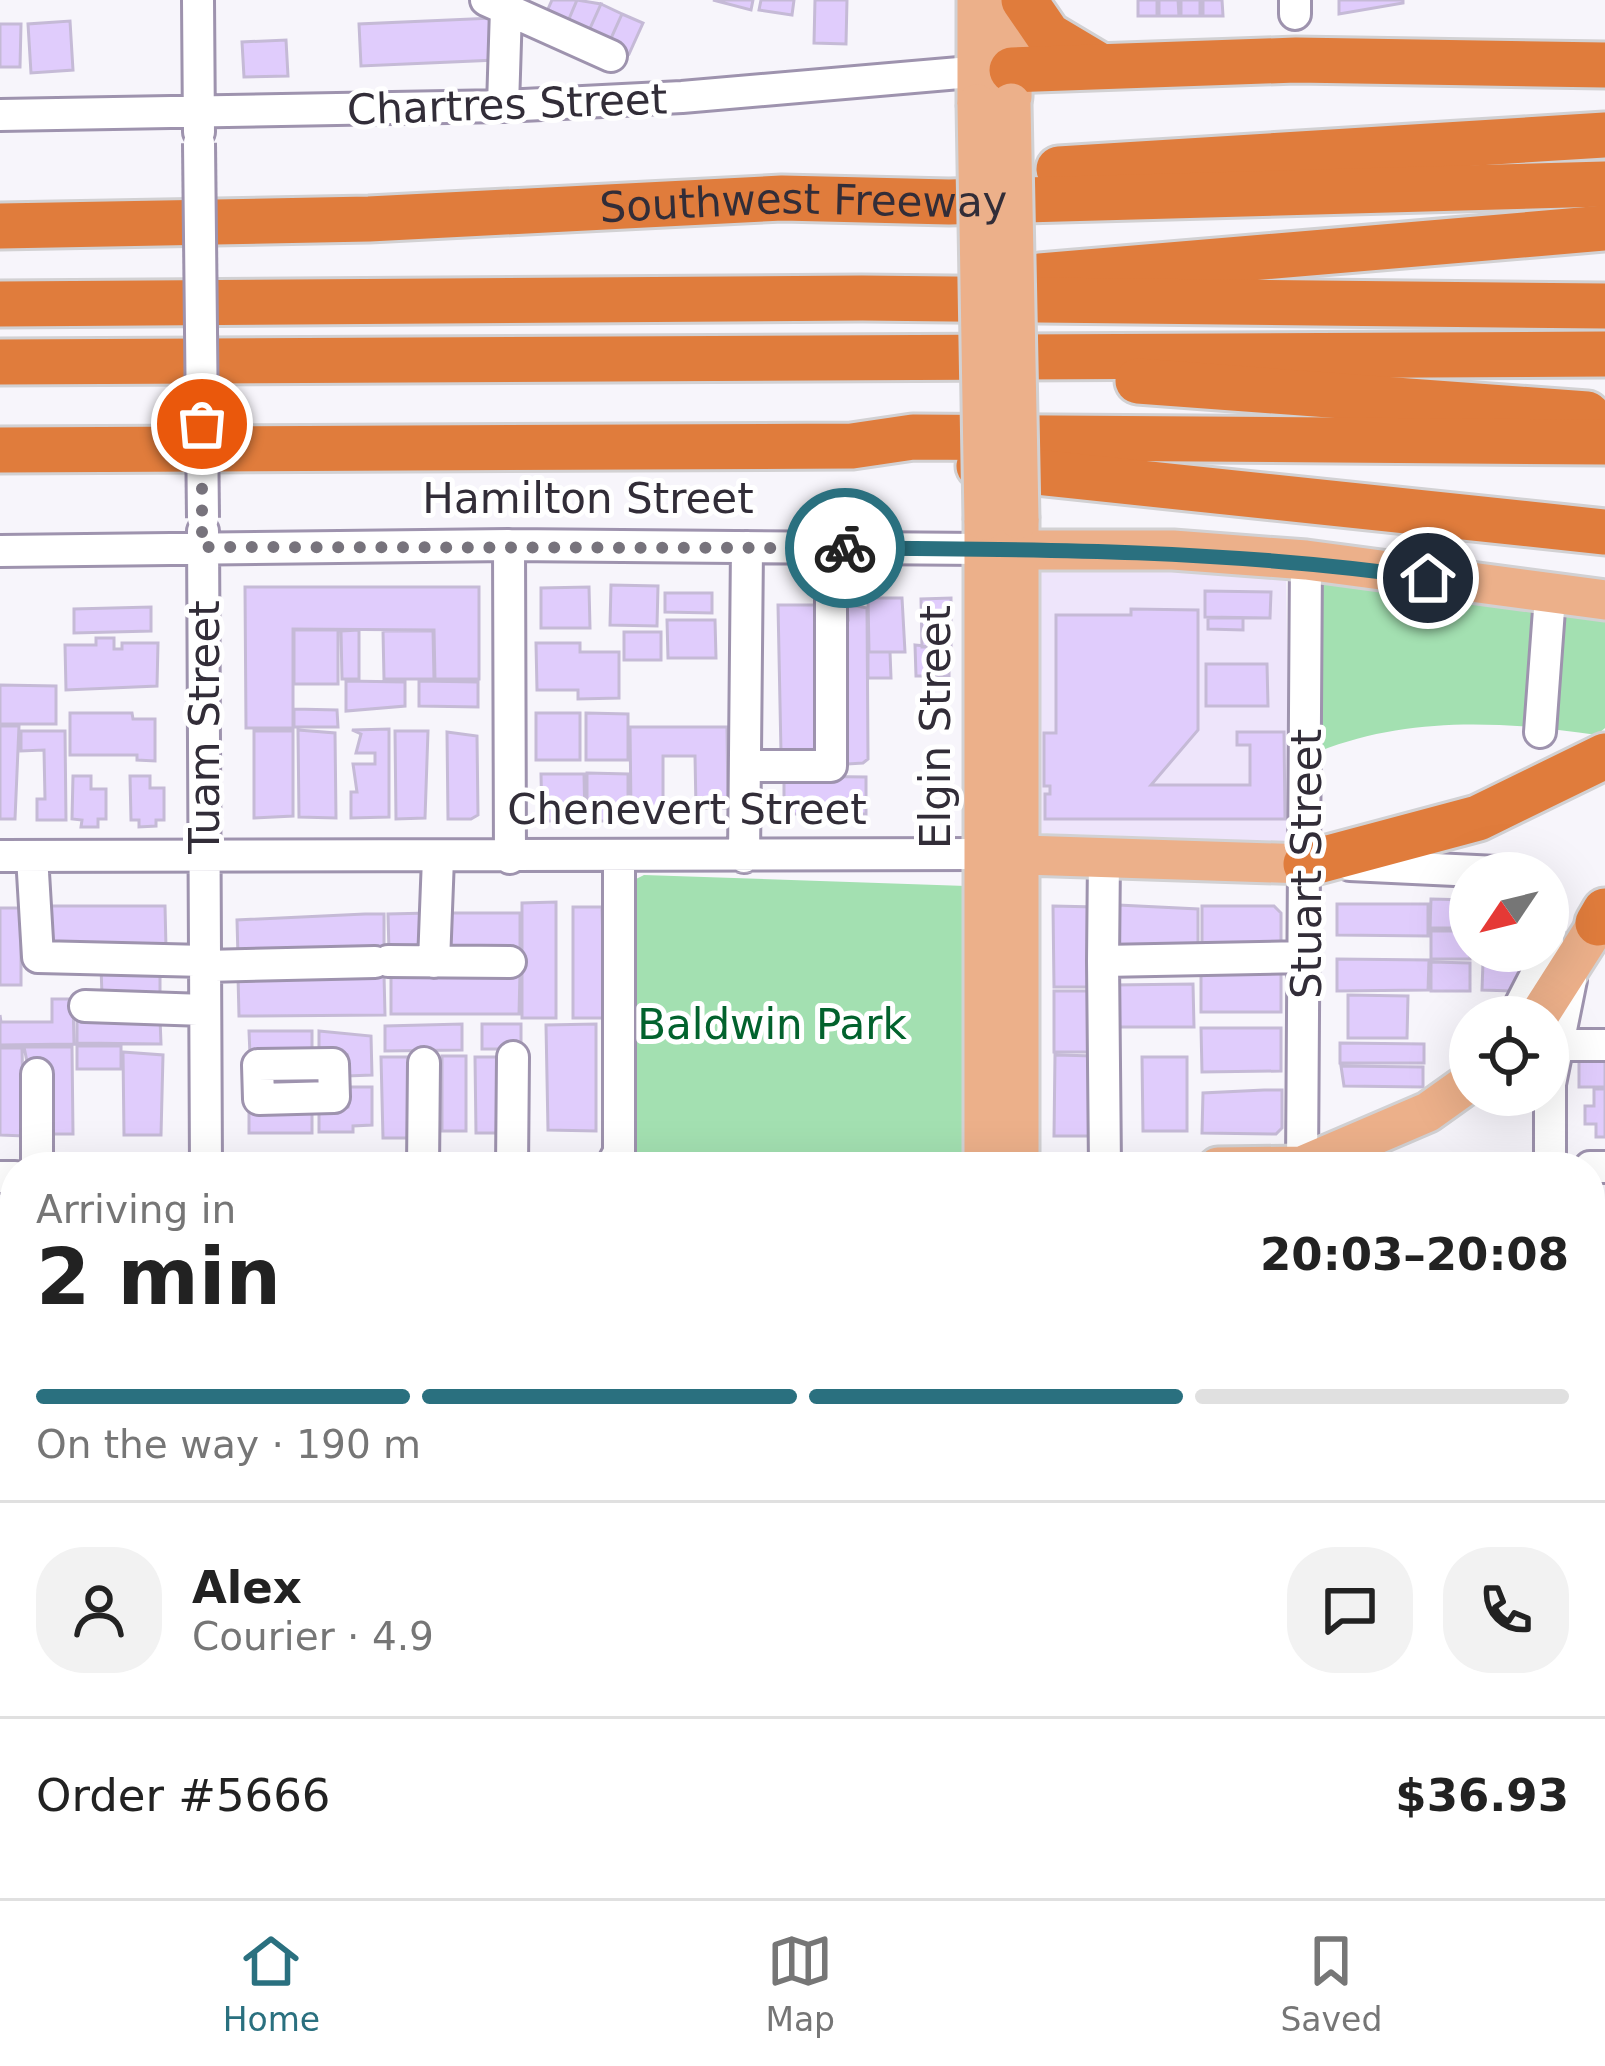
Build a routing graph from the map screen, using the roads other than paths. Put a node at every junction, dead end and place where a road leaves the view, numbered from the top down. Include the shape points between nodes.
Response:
1 (198, 0) edge
2 (977, 0) edge
3 (1013, 0) edge
4 (1024, 0) edge
5 (496, 4) edge
6 (611, 56) dead end
7 (1605, 65) edge
8 (1102, 67) junction
9 (994, 87) junction
10 (503, 106) junction
11 (0, 115) edge
12 (199, 129) junction
13 (1605, 135) edge
14 (1605, 184) edge
15 (782, 198) junction
16 (0, 226) edge
17 (1605, 228) edge
18 (862, 298) junction
19 (0, 304) edge
20 (1605, 306) edge
21 (945, 354) junction
22 (1605, 354) edge
23 (0, 362) edge
24 (1605, 416) edge
25 (1605, 442) edge
26 (852, 446) junction
27 (0, 450) edge
28 (202, 532) junction
29 (1605, 532) edge
30 (1001, 535) junction
31 (509, 545) junction
32 (747, 547) junction
33 (831, 548) junction
34 (0, 551) edge
35 (1306, 560) junction
36 (1550, 596) junction
37 (1605, 600) edge
38 (1540, 732) dead end
39 (1605, 756) edge
40 (745, 766) junction
41 (1001, 855) junction
42 (0, 856) edge
43 (32, 856) junction
44 (744, 856) junction
45 (204, 857) junction
46 (619, 857) junction
47 (1104, 857) junction
48 (438, 858) junction
49 (510, 858) junction
50 (1306, 864) junction
51 (1449, 870) edge
52 (1603, 916) edge
53 (1569, 945) edge
54 (1306, 957) junction
55 (1103, 961) junction
56 (434, 962) junction
57 (510, 962) dead end
58 (205, 963) junction
59 (86, 1006) dead end
60 (205, 1010) junction
61 (1569, 1036) edge
62 (1605, 1045) edge
63 (513, 1057) dead end
64 (424, 1063) dead end
65 (37, 1074) dead end
66 (259, 1081) dead end
67 (206, 1082) junction
68 (1449, 1097) edge
69 (1549, 1116) edge
70 (38, 1152) edge
71 (206, 1152) edge
72 (423, 1152) edge
73 (512, 1152) edge
74 (619, 1152) edge
75 (984, 1152) edge
76 (1018, 1152) edge
77 (1105, 1152) edge
78 (1305, 1152) edge
79 (1339, 1152) edge
80 (1550, 1152) edge

1 - 12 street, Tuam Street
2 - 9 main road, Elgin Street
3 - 9 main road, Elgin Street
4 - 8 highway via 1048,35
5 - 6 street
5 - 10 street
7 - 8 highway via 1296,60
8 - 9 highway
9 - 10 street, Chartres Street
9 - 30 main road, Elgin Street, bridge
10 - 12 street, Chartres Street
11 - 12 street, Chartres Street
12 - 28 street, Tuam Street, bridge
13 - 15 highway via 934,177
14 - 15 highway, Southwest Freeway via 949,202
15 - 16 highway, Southwest Freeway via 369,219
17 - 18 highway via 1107,268
18 - 19 highway
18 - 20 highway
21 - 22 highway
21 - 23 highway
21 - 24 highway via 1108,379
25 - 26 highway via 913,436
26 - 27 highway
26 - 29 highway via 910,460
28 - 31 street, Hamilton Street
28 - 34 street, Hamilton Street
28 - 45 street, Tuam Street
30 - 33 street, Hamilton Street
30 - 35 main road, Hamilton Street
30 - 41 main road, Elgin Street
31 - 32 street, Hamilton Street
31 - 49 street
32 - 33 street, Hamilton Street
32 - 40 street
33 - 40 street via 831,766
35 - 36 main road, Hamilton Street
35 - 50 street, Stuart Street
36 - 37 main road, Hamilton Street
36 - 38 street
39 - 50 highway via 1478,818
40 - 44 street
41 - 44 street, Chenevert Street
41 - 47 main road, Chenevert Street
41 - 75 main road, Elgin Street
41 - 76 main road, Elgin Street
42 - 43 street, Chenevert Street
43 - 45 street, Chenevert Street
43 - 58 street via 38,958
44 - 46 street, Chenevert Street
45 - 48 street, Chenevert Street
45 - 58 street, Tuam Street
46 - 49 street, Chenevert Street
46 - 74 street
47 - 50 main road, Chenevert Street
47 - 55 street
48 - 49 street, Chenevert Street
48 - 56 street
50 - 51 street, Chenevert Street
50 - 54 street, Stuart Street
52 - 53 main road
54 - 55 street
54 - 78 street, Stuart Street
55 - 77 street
56 - 57 street
56 - 58 street
58 - 60 street, Tuam Street
59 - 60 street
60 - 67 street, Tuam Street
61 - 62 street
63 - 73 street
64 - 72 street
65 - 70 street
66 - 67 street
67 - 71 street, Tuam Street
68 - 79 main road
69 - 80 street

